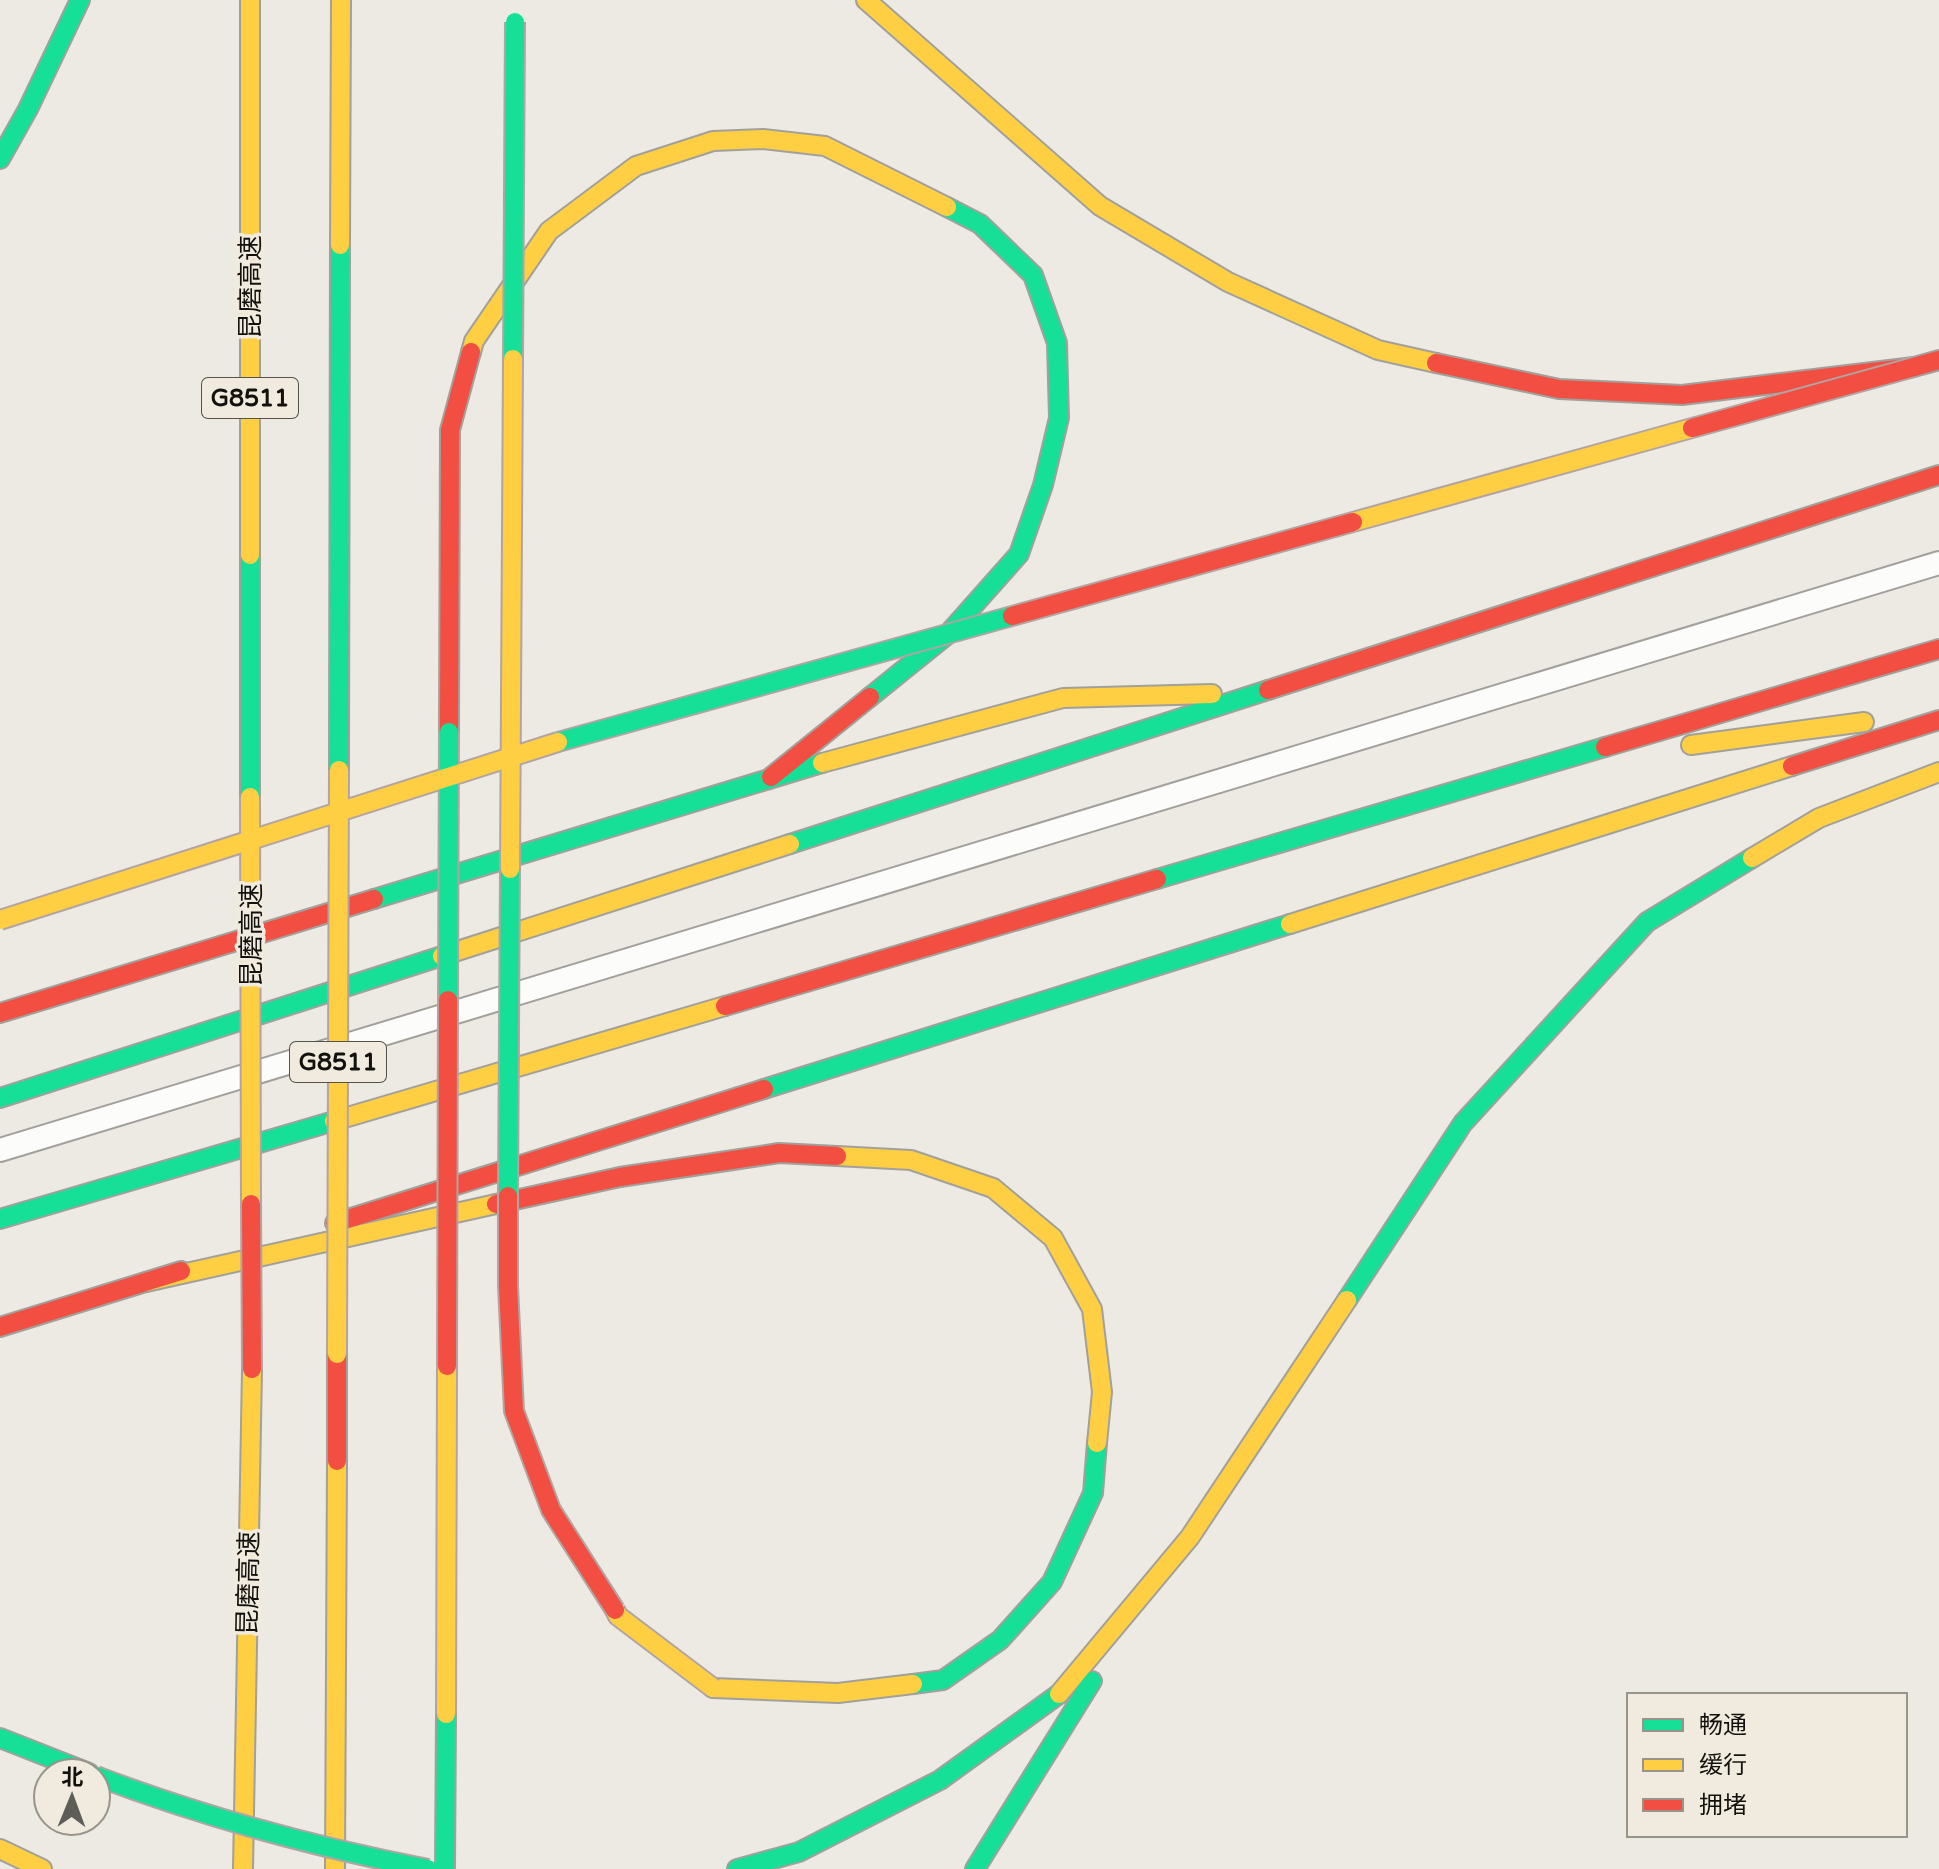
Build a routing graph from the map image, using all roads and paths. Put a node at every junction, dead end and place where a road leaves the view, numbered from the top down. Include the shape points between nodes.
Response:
1 (80, 0) edge
2 (250, 0) edge
3 (341, 0) edge
4 (516, 0) edge
5 (866, 0) edge
6 (0, 159) edge
7 (1939, 360) edge
8 (1914, 367) junction
9 (1939, 475) edge
10 (1939, 563) edge
11 (1939, 649) edge
12 (1262, 693) junction
13 (1939, 712) edge
14 (1939, 720) edge
15 (1550, 765) junction
16 (1939, 772) edge
17 (771, 777) junction
18 (0, 920) edge
19 (0, 1013) edge
20 (0, 1098) edge
21 (0, 1150) edge
22 (0, 1219) edge
23 (146, 1282) junction
24 (0, 1327) edge
25 (1163, 1569) junction
26 (0, 1738) edge
27 (48, 1757) edge
28 (112, 1782) edge
29 (0, 1849) edge
30 (0, 1866) edge
31 (11, 1869) edge
32 (42, 1869) edge
33 (243, 1869) edge
34 (335, 1869) edge
35 (428, 1869) edge
36 (445, 1869) edge
37 (737, 1869) edge
38 (975, 1869) edge

1 - 6 main road
2 - 33 main road, 昆磨高速 / G8511, bridge via 252,1369
3 - 34 main road, G8511, bridge
4 - 23 main road, bridge via 515,22 508,1286 514,1411 551,1510 618,1616 713,1688 838,1693 943,1680 1000,1640 1052,1582 1093,1493 1102,1392 1092,1309 1053,1238 993,1188 911,1160 779,1153 620,1177
5 - 8 main road, bridge via 1100,206 1228,282 1378,350 1559,389 1682,395
7 - 8 main road
8 - 18 main road, bridge via 542,746
9 - 12 main road
10 - 21 lane
11 - 15 main road
12 - 17 main road via 1063,698
12 - 20 main road
13 - 15 main road
14 - 23 main road
15 - 22 main road
16 - 25 main road via 1819,818 1647,922 1463,1123 1190,1537
17 - 19 main road
17 - 36 main road, bridge via 948,634 1019,554 1059,418 1057,343 1033,275 980,224 825,146 763,139 713,141 636,166 549,231 474,341 450,430
23 - 24 main road
25 - 37 main road via 1060,1693 940,1780 799,1852
25 - 38 main road
26 - 27 main road
28 - 35 main road, bridge via 339,1852
29 - 32 main road
30 - 31 main road

